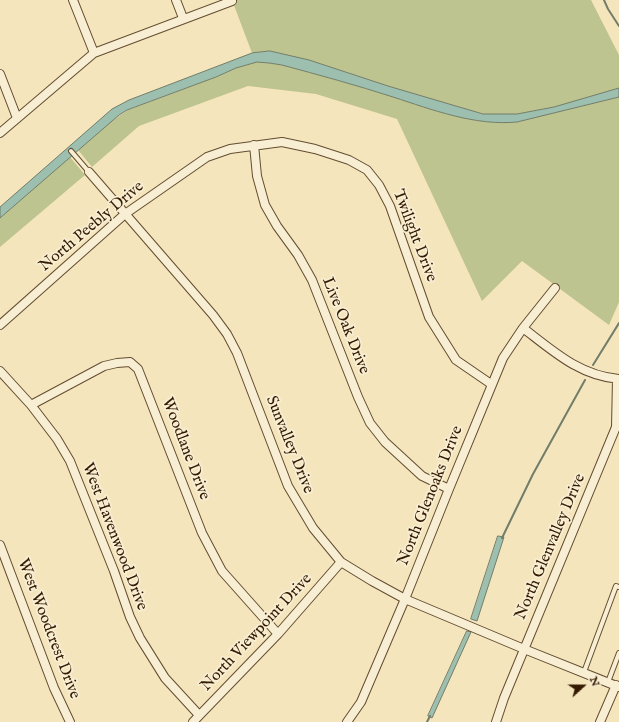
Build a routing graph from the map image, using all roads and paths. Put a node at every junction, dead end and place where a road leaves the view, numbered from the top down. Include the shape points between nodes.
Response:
1 (73, 0) edge
2 (176, 0) edge
3 (232, 1) edge
4 (184, 18) junction
5 (94, 53) junction
6 (0, 74) edge
7 (17, 118) junction
8 (0, 133) edge
9 (254, 145) junction
10 (72, 151) dead end
11 (89, 172) joint
12 (125, 214) junction
13 (555, 288) dead end
14 (0, 325) edge
15 (523, 328) junction
16 (0, 371) edge
17 (618, 379) edge
18 (491, 384) junction
19 (31, 406) junction
20 (448, 489) junction
21 (0, 545) edge
22 (341, 562) junction
23 (619, 587) edge
24 (406, 599) junction
25 (278, 634) junction
26 (524, 649) junction
27 (619, 653) edge
28 (584, 672) junction
29 (614, 685) edge
30 (199, 715) junction
31 (70, 722) edge
32 (193, 722) edge
33 (346, 722) edge
34 (496, 722) edge
35 (600, 722) edge

1 - 5 street
2 - 4 street
3 - 4 street
4 - 5 street
5 - 7 street
6 - 7 street
7 - 8 street
9 - 12 street, North Peebly Drive via 230,149 207,158
9 - 18 street, Twilight Drive via 282,142 314,149 349,160 367,170 379,185 390,206 429,318 456,360
9 - 20 street, Live Oak Drive via 257,176 265,205 312,280 370,423 385,442 422,476
10 - 11 lane
11 - 12 street, Sunvalley Drive
12 - 14 street, North Peebly Drive
12 - 22 street, Sunvalley Drive via 227,334 288,486 313,528
13 - 15 street, North Glenoaks Drive
15 - 17 street via 570,364 592,373
15 - 18 street, North Glenoaks Drive via 503,358
16 - 19 street, West Havenwood Drive
17 - 26 street, North Glenvalley Drive via 616,428
18 - 20 street, North Glenoaks Drive
19 - 25 street, Woodlane Drive via 104,366 130,362 138,369 208,546 222,571
19 - 30 street, West Havenwood Drive via 57,439 70,461 140,638 165,678
20 - 24 street, North Glenoaks Drive
21 - 31 street, West Woodcrest Drive via 54,688
22 - 24 street, Sunvalley Drive
22 - 25 street, North Viewpoint Drive
23 - 28 lane via 616,586
24 - 26 street, Sunvalley Drive
24 - 33 street, North Glenoaks Drive via 361,702
25 - 30 street, North Viewpoint Drive
26 - 28 street, Sunvalley Drive
26 - 34 street, North Glenvalley Drive
27 - 29 lane
28 - 29 street, Sunvalley Drive
29 - 35 street
30 - 32 street, North Viewpoint Drive

